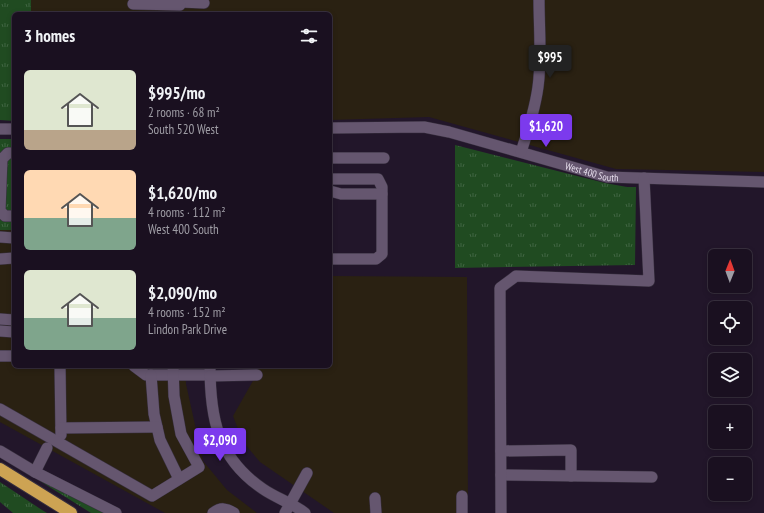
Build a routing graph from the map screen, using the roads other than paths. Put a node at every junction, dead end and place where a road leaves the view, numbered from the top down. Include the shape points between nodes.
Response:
1 (539, 0) edge
2 (204, 3) dead end
3 (133, 4) dead end
4 (180, 5) edge
5 (332, 128) edge
6 (0, 129) edge
7 (12, 129) edge
8 (521, 152) junction
9 (12, 153) edge
10 (332, 158) edge
11 (384, 158) dead end
12 (1, 175) edge
13 (644, 178) junction
14 (332, 179) edge
15 (764, 182) edge
16 (332, 191) edge
17 (382, 194) junction
18 (12, 216) edge
19 (0, 237) edge
20 (12, 238) edge
21 (0, 258) edge
22 (12, 258) edge
23 (332, 258) edge
24 (0, 320) edge
25 (12, 320) edge
26 (0, 331) edge
27 (12, 332) edge
28 (0, 356) edge
29 (12, 356) edge
30 (60, 368) edge
31 (137, 368) edge
32 (173, 371) edge
33 (210, 373) edge
34 (151, 375) junction
35 (257, 375) dead end
36 (0, 409) edge
37 (157, 427) junction
38 (61, 428) junction
39 (62, 444) junction
40 (47, 448) dead end
41 (0, 451) edge
42 (501, 451) junction
43 (0, 469) edge
44 (35, 472) junction
45 (307, 473) dead end
46 (501, 476) junction
47 (571, 476) junction
48 (652, 477) dead end
49 (180, 479) junction
50 (462, 496) dead end
51 (375, 498) dead end
52 (288, 508) edge
53 (71, 513) edge
54 (116, 513) edge
55 (213, 513) edge
56 (234, 513) edge
57 (305, 513) edge
58 (376, 513) edge
59 (462, 513) edge
60 (501, 513) edge

1 - 8 street via 538,85 534,112
2 - 4 street
3 - 4 street
5 - 8 street, West 400 South via 424,127
6 - 7 street
8 - 13 street, West 400 South via 607,178
9 - 12 street via 8,153 2,159
10 - 11 street
12 - 18 street via 0,211 5,216
13 - 15 street, West 400 South
13 - 42 street via 649,281 516,276 500,288
14 - 17 street via 378,179
16 - 17 street via 341,194
17 - 23 street via 382,254 376,259
19 - 20 street
21 - 22 street
24 - 25 street
26 - 27 street
28 - 29 street
30 - 38 street
31 - 34 street via 146,375
32 - 33 street
32 - 34 street
32 - 49 street via 174,396 181,434 199,467
33 - 35 street
33 - 52 street via 216,428 228,453 242,472
34 - 37 street
36 - 39 street
37 - 38 street
37 - 49 street via 160,440
38 - 39 street
39 - 49 street via 152,496
40 - 44 street
41 - 44 street
42 - 46 street
42 - 47 street via 571,450
43 - 53 highway
44 - 54 street
45 - 52 street
46 - 47 street
46 - 60 street
47 - 48 street
50 - 59 street
51 - 58 street
52 - 57 street
55 - 56 street via 220,509

